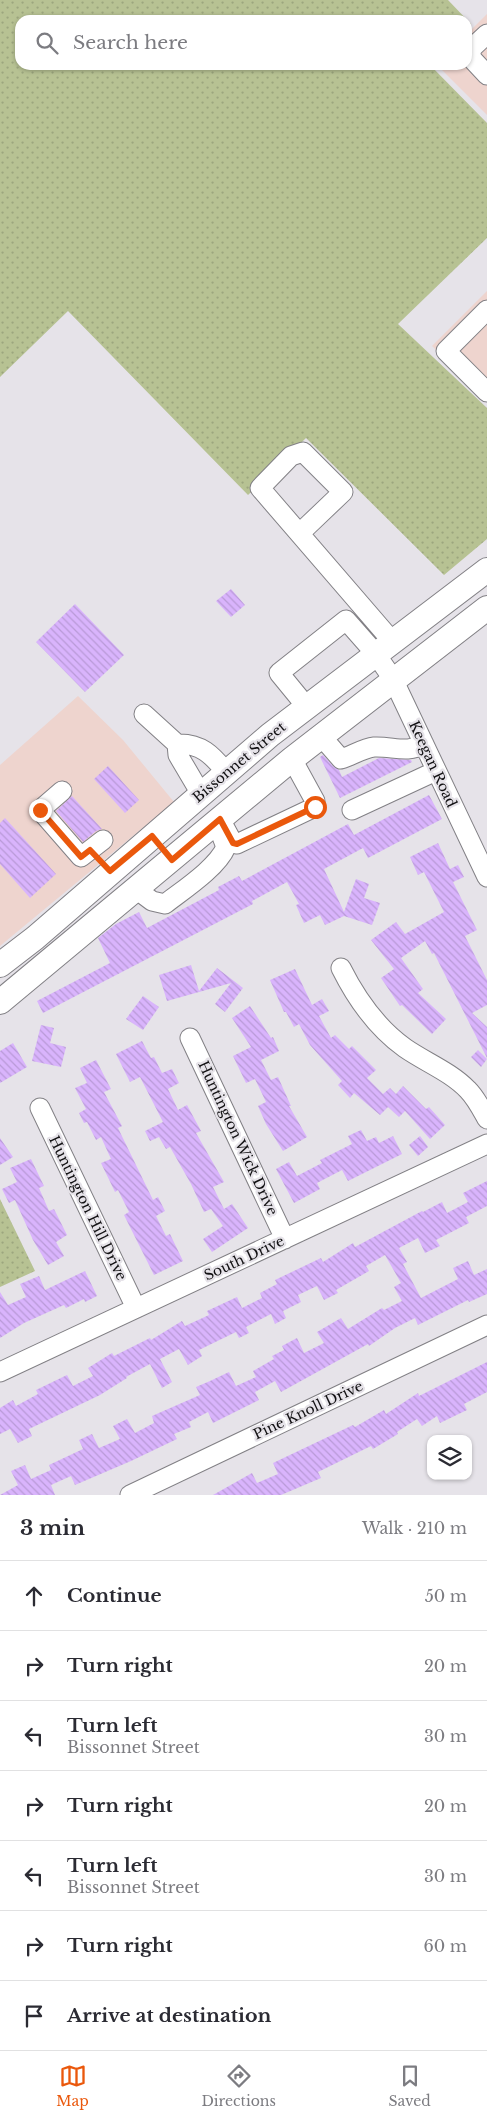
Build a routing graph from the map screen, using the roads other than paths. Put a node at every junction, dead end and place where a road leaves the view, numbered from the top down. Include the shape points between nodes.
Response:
1 (487, 34) edge
2 (472, 49) edge
3 (472, 58) edge
4 (487, 75) edge
5 (487, 310) edge
6 (487, 392) edge
7 (300, 533) dead end
8 (487, 570) edge
9 (487, 608) edge
10 (384, 647) junction
11 (393, 679) junction
12 (306, 706) junction
13 (144, 714) dead end
14 (270, 735) junction
15 (322, 736) junction
16 (177, 744) junction
17 (424, 744) junction
18 (292, 759) junction
19 (436, 771) junction
20 (226, 772) junction
21 (62, 791) dead end
22 (201, 794) junction
23 (352, 810) dead end
24 (216, 822) junction
25 (152, 836) junction
26 (172, 860) junction
27 (110, 871) junction
28 (487, 877) edge
29 (136, 889) junction
30 (0, 965) edge
31 (341, 968) dead end
32 (4, 992) edge
33 (190, 1038) dead end
34 (40, 1108) dead end
35 (487, 1119) edge
36 (487, 1144) edge
37 (285, 1239) junction
38 (136, 1308) junction
39 (487, 1325) edge
40 (0, 1372) edge
41 (130, 1495) edge

1 - 2 street
3 - 4 street
5 - 6 street via 446,351
7 - 10 street
8 - 10 main road, Bissonnet Street
9 - 11 main road
10 - 11 street, Keegan Road
10 - 12 main road, Bissonnet Street
10 - 12 street via 346,620 279,673
11 - 15 main road
11 - 17 street, Keegan Road
12 - 14 main road, Bissonnet Street
13 - 16 street
14 - 18 main road
14 - 20 main road, Bissonnet Street
15 - 17 street via 340,759 372,747 407,751
15 - 18 main road
16 - 20 street via 191,744 213,756
16 - 22 street via 178,755
17 - 19 street, Keegan Road
18 - 24 main road
18 - 24 street via 315,801 315,807 237,844
19 - 23 street
19 - 28 street, Keegan Road
20 - 22 main road, Bissonnet Street
21 - 27 street via 40,810 81,857 96,845
22 - 25 main road, Bissonnet Street
24 - 26 main road
24 - 29 street via 226,847 208,869 165,904 152,901
25 - 26 main road
25 - 27 main road, Bissonnet Street
26 - 29 main road
27 - 30 main road, Bissonnet Street
29 - 32 main road
31 - 35 street via 353,991 375,1020 404,1047 468,1090
33 - 37 street, Huntington Wick Drive
34 - 38 street, Huntington Hill Drive
36 - 37 street, South Drive
37 - 38 street, South Drive
38 - 40 street, South Drive
39 - 41 street, Pine Knoll Drive

